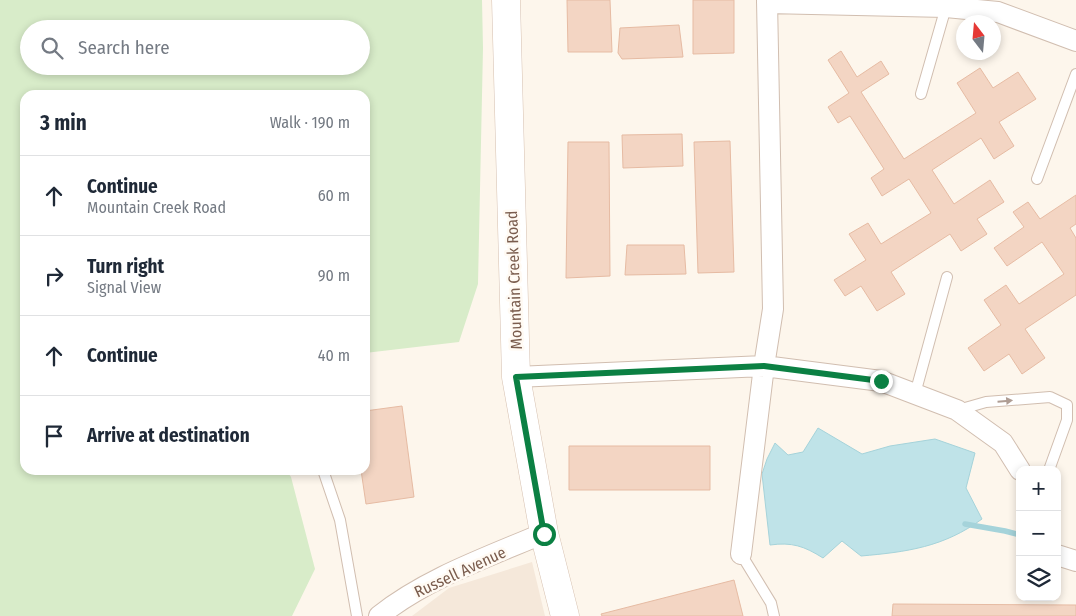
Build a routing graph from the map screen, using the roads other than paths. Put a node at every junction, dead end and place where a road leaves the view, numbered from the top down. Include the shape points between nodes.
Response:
1 (506, 0) edge
2 (767, 2) edge
3 (946, 7) junction
4 (1076, 41) edge
5 (1076, 74) edge
6 (922, 94) dead end
7 (1037, 179) dead end
8 (947, 277) dead end
9 (764, 366) junction
10 (516, 377) junction
11 (915, 394) junction
12 (957, 410) junction
13 (1017, 466) edge
14 (1051, 466) edge
15 (325, 475) edge
16 (544, 534) junction
17 (741, 554) joint
18 (1060, 556) edge
19 (1076, 561) edge
20 (358, 616) edge
21 (379, 616) edge
22 (565, 616) edge
23 (774, 616) edge

1 - 10 main road, Mountain Creek Road
2 - 3 street
2 - 9 street via 772,309
3 - 4 street via 998,12
3 - 6 lane
5 - 7 lane
8 - 11 lane
9 - 10 street
9 - 11 street via 881,381
9 - 17 street
10 - 16 main road, Mountain Creek Road
11 - 12 street
12 - 13 street via 1003,443
12 -> 14 lane via 986,402 1050,397 1067,405 1068,420
15 - 20 lane via 340,520
16 - 21 street, Russell Avenue via 448,574
16 - 22 main road, Mountain Creek Road
17 - 23 lane via 772,603
18 - 19 street

